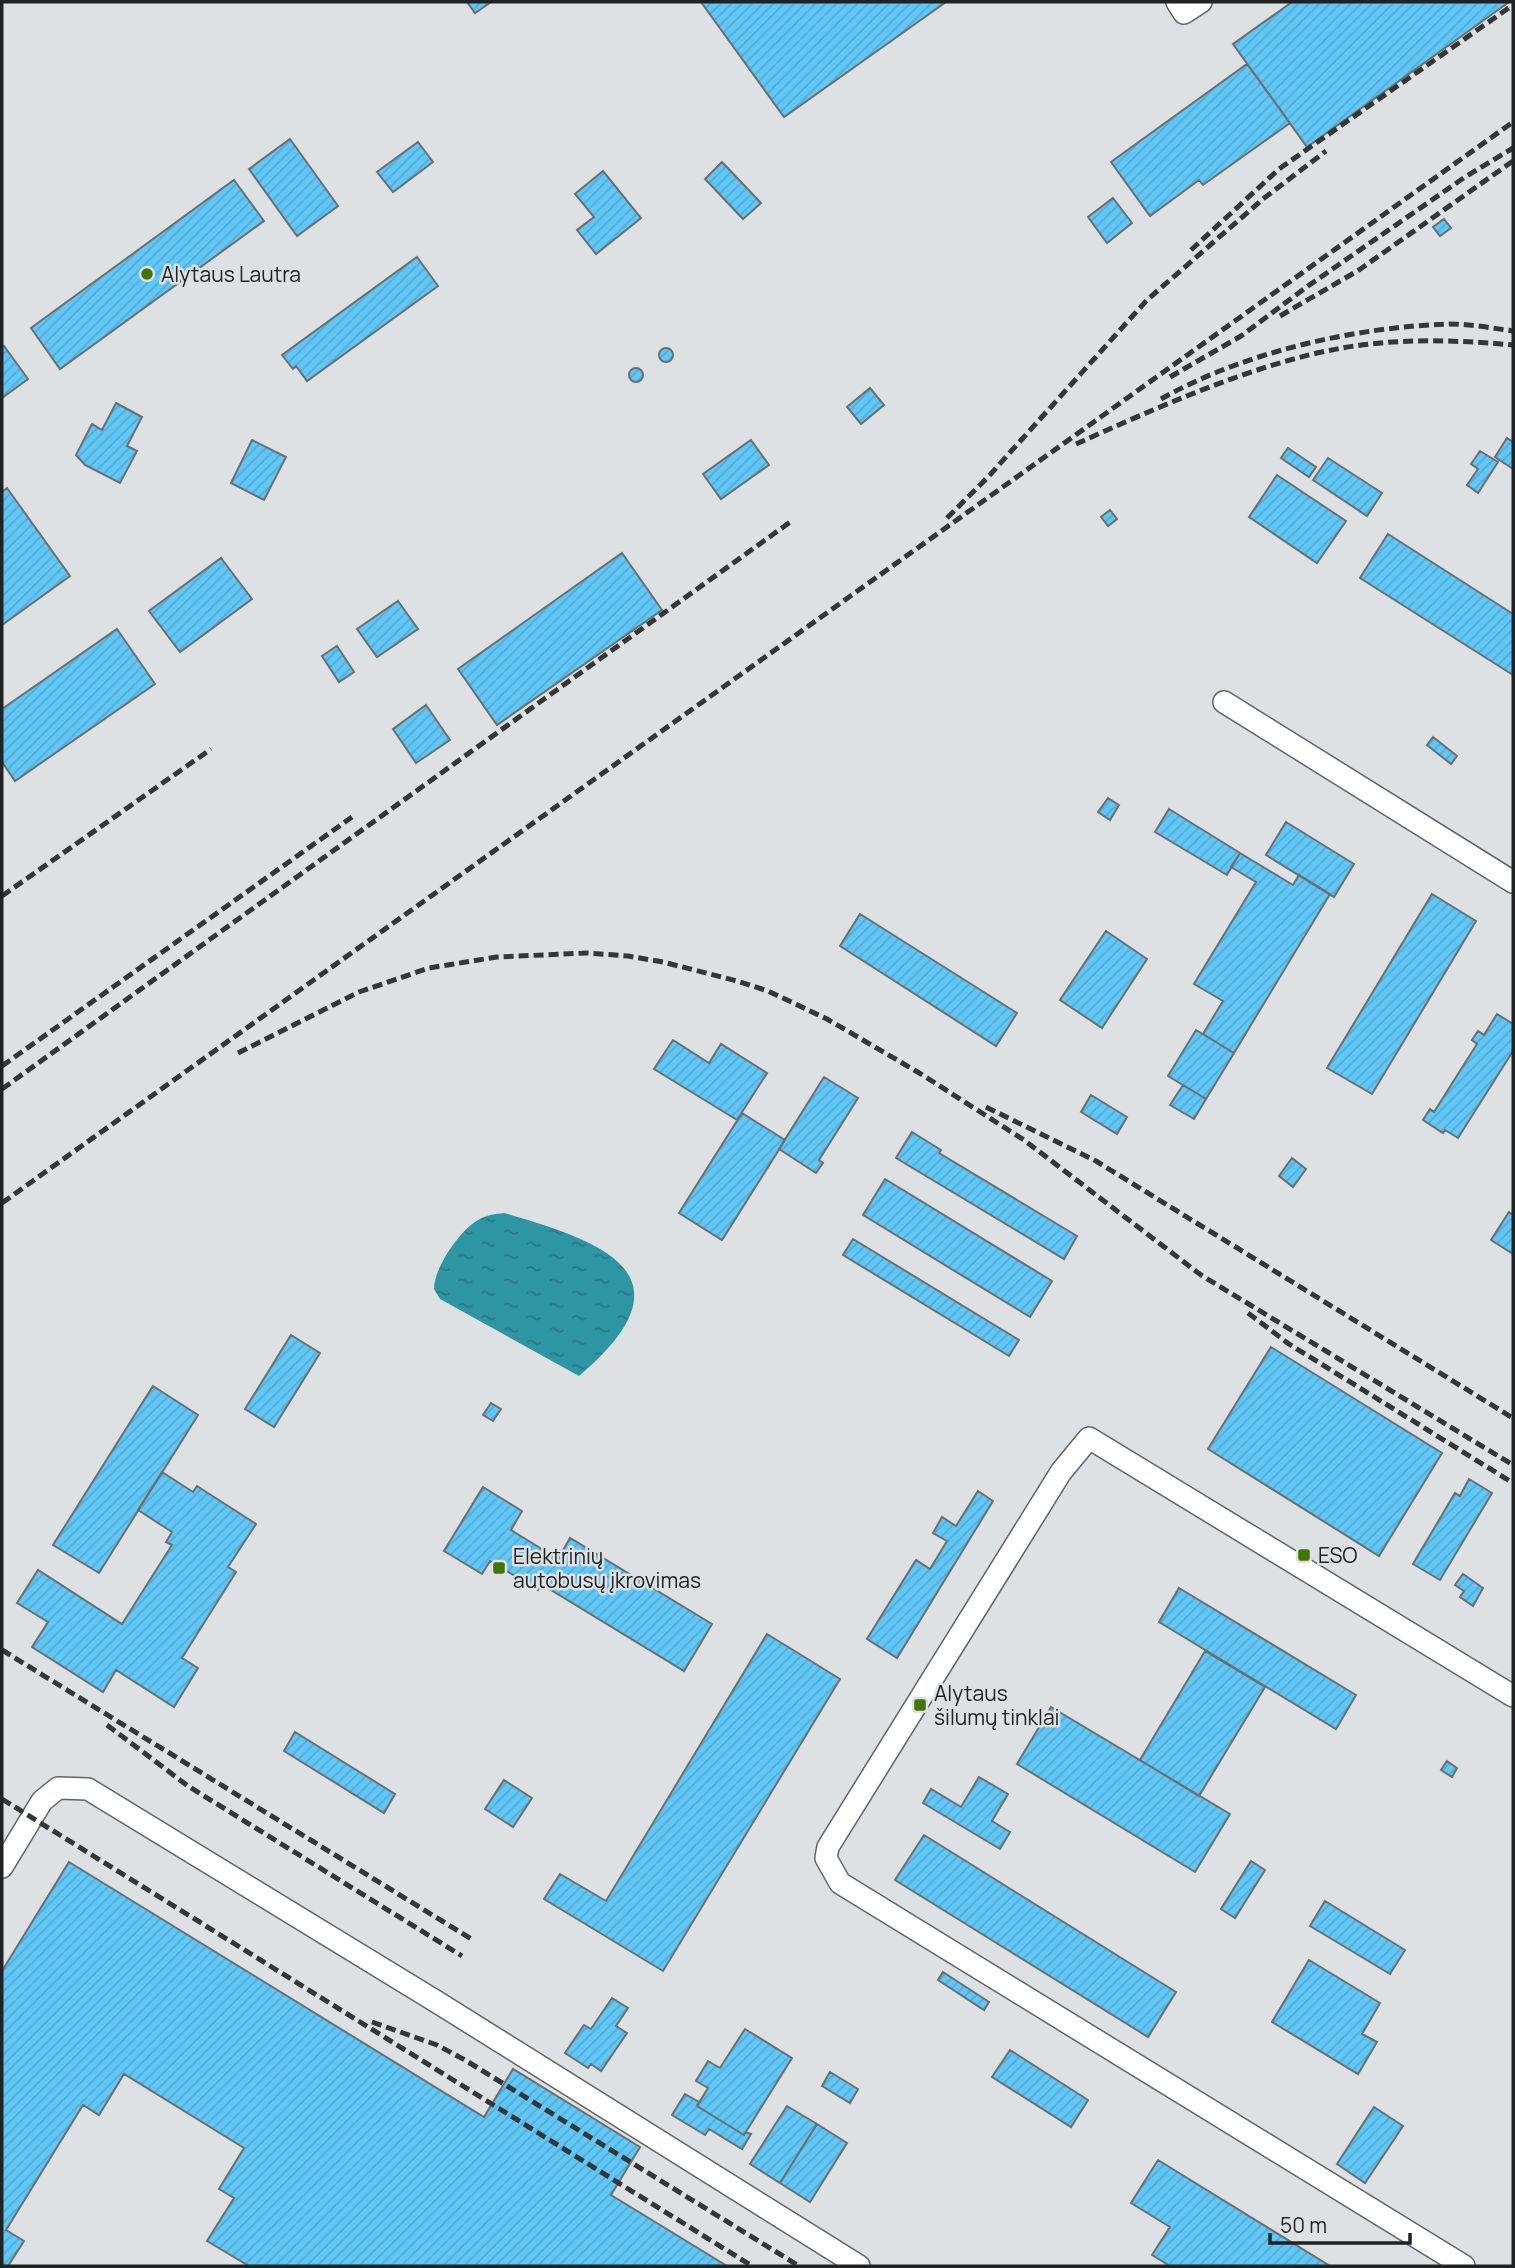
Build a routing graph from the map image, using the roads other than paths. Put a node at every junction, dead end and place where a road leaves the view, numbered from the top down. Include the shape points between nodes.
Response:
1 (1177, 2) edge
2 (1201, 2) edge
3 (1224, 702) dead end
4 (1513, 882) edge
5 (1513, 1696) edge
6 (2, 1867) edge
7 (859, 2266) edge
8 (1464, 2266) edge

1 - 2 street via 1185,13
3 - 4 street
5 - 8 street via 1089,1438 1061,1472 828,1847 826,1858 840,1883
6 - 7 street via 42,1801 58,1788 88,1789

